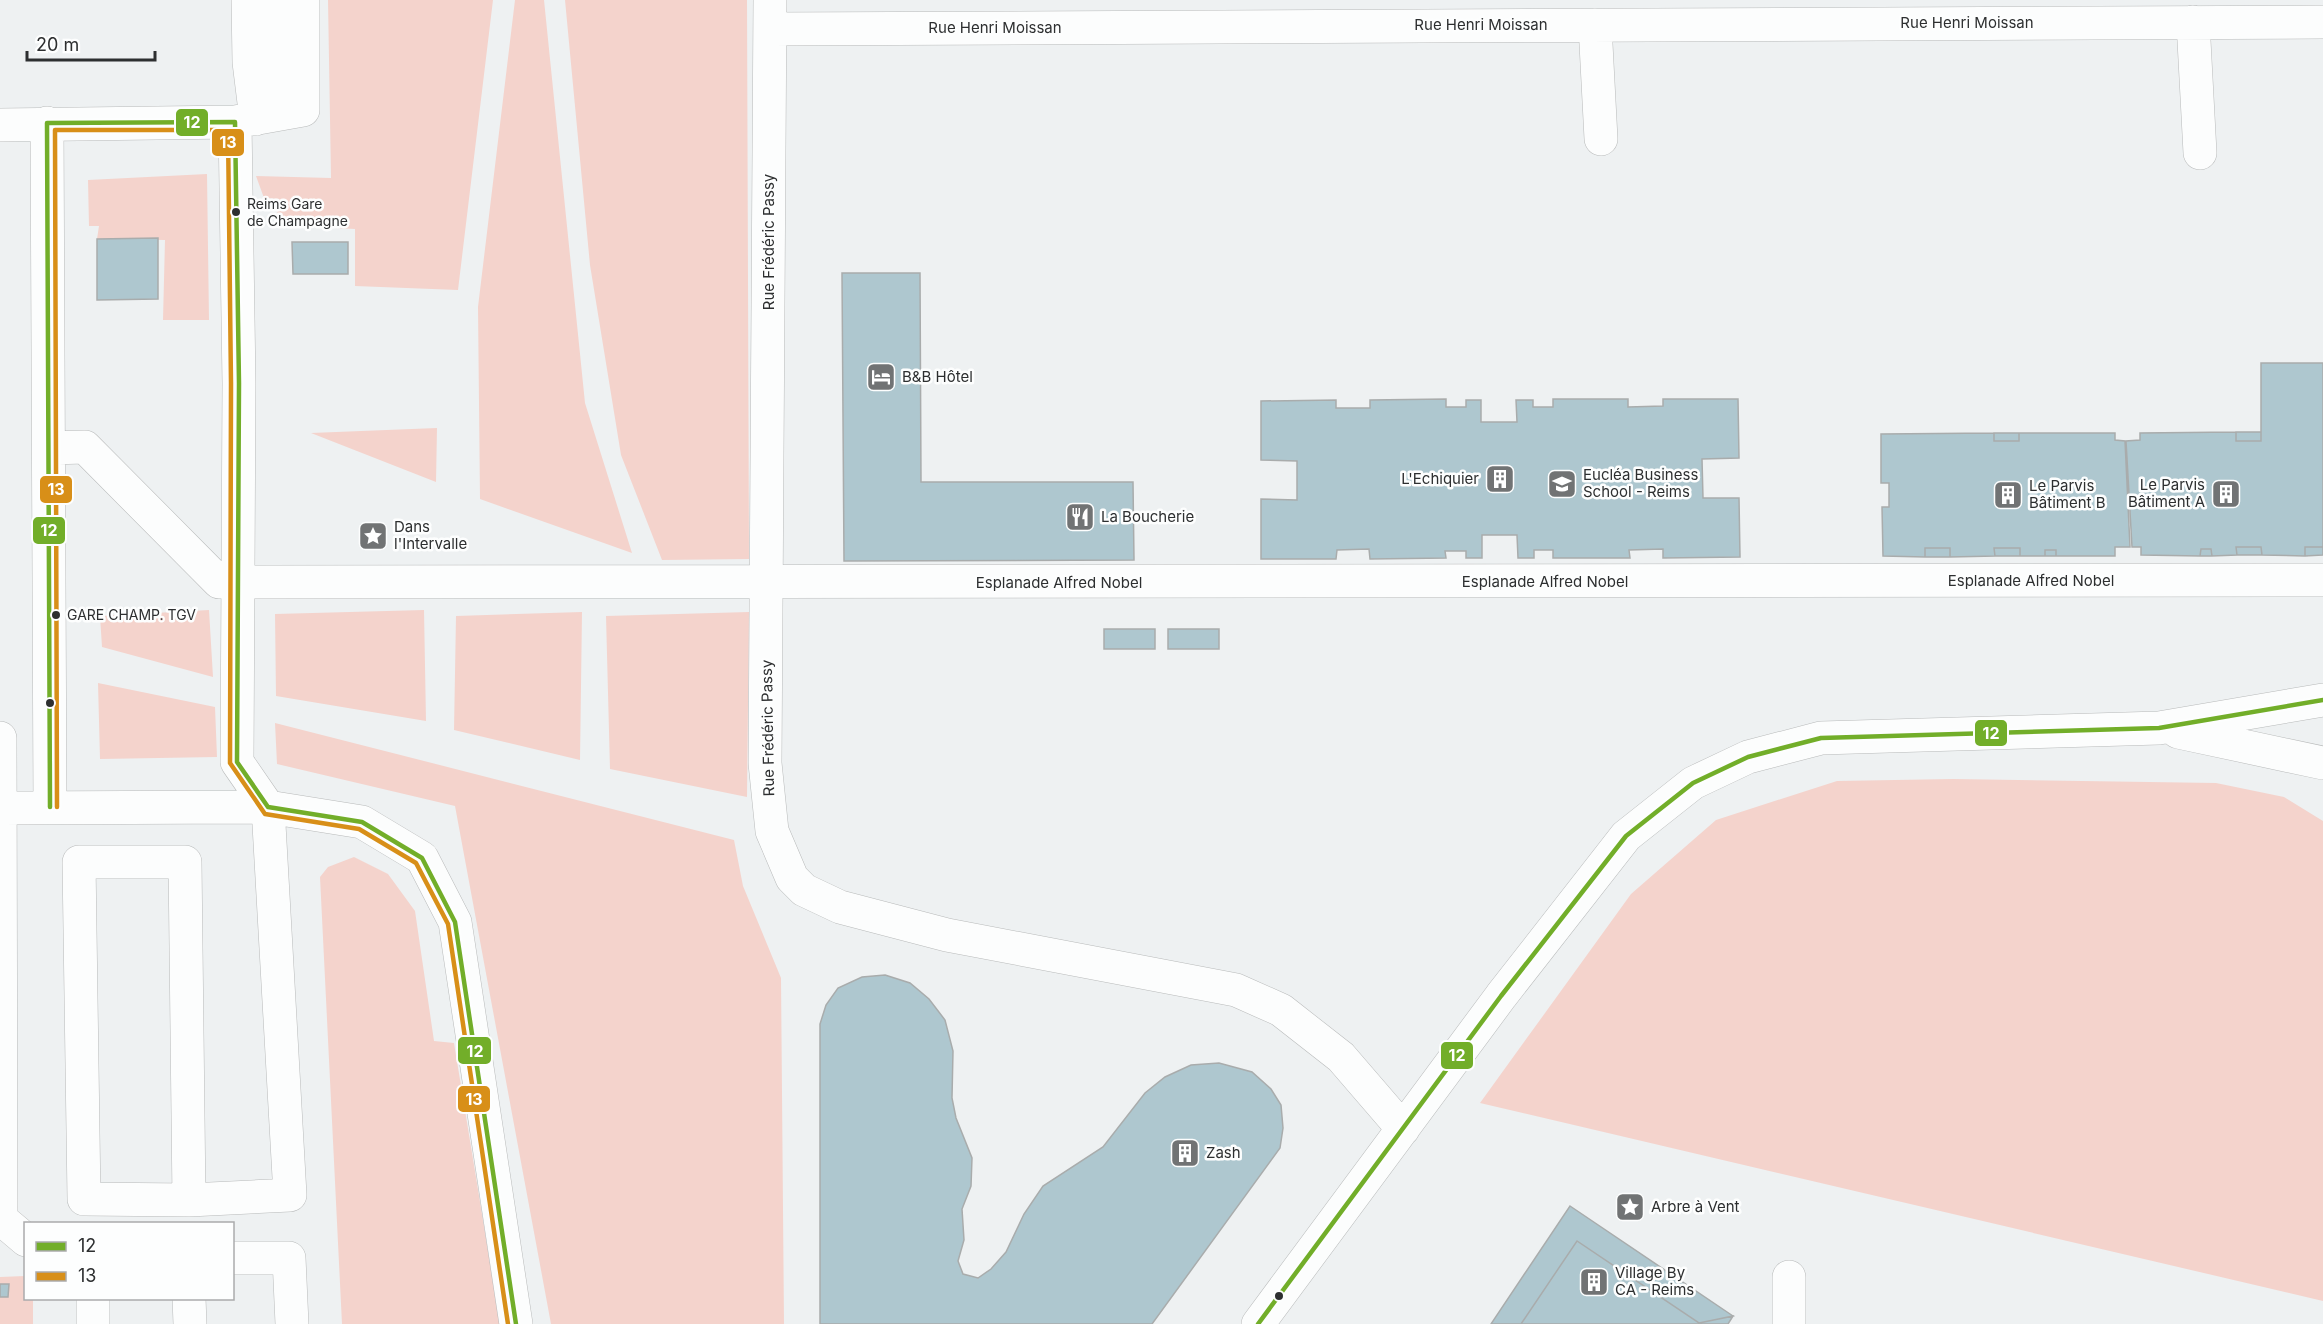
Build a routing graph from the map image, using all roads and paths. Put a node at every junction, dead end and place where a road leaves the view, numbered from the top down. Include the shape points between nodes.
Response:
1 (248, 0) edge
2 (272, 0) edge
3 (303, 0) edge
4 (319, 0) edge
5 (770, 14) edge
6 (2193, 22) junction
7 (2323, 22) edge
8 (1595, 25) junction
9 (305, 64) junction
10 (254, 119) junction
11 (47, 123) junction
12 (0, 125) edge
13 (1601, 139) dead end
14 (2200, 153) dead end
15 (48, 448) junction
16 (2323, 580) edge
17 (239, 583) junction
18 (768, 584) junction
19 (2323, 700) edge
20 (2158, 728) junction
21 (0, 738) edge
22 (2323, 763) edge
23 (50, 807) junction
24 (268, 807) junction
25 (0, 808) edge
26 (1403, 1129) junction
27 (189, 1200) junction
28 (24, 1238) edge
29 (234, 1258) edge
30 (1789, 1277) dead end
31 (93, 1300) edge
32 (189, 1300) edge
33 (93, 1324) edge
34 (190, 1324) edge
35 (292, 1324) edge
36 (516, 1324) edge
37 (1258, 1324) edge
38 (1789, 1324) edge

1 - 10 street
2 - 10 street
3 - 9 street
4 - 9 street
5 - 8 street, Rue Henri Moissan
5 - 18 street, Rue Frédéric Passy
6 - 7 street, Rue Henri Moissan
6 - 8 street, Rue Henri Moissan
6 - 14 street
8 - 13 street
9 - 10 street via 303,110
10 - 11 street
10 - 17 street
11 - 12 street
11 - 15 street
15 - 17 street, Esplanade Alfred Nobel via 85,447 219,582
15 - 23 street
16 - 18 street, Esplanade Alfred Nobel
17 - 18 street, Esplanade Alfred Nobel
17 - 24 street via 237,762
18 - 26 street, Rue Frédéric Passy via 765,763 772,831 792,878 804,890 840,907 947,934 1236,990 1281,1010 1341,1057
19 - 20 street
20 - 22 street
20 - 26 street via 1821,738 1748,757 1693,783 1626,836
21 - 25 street
23 - 24 street
23 - 25 street
24 - 27 street via 290,1195
24 - 36 street via 362,822 422,858 455,922
25 - 28 street via 1,1220
26 - 37 street
27 - 27 street via 84,1199 80,862 185,862
29 - 35 street via 289,1258
30 - 38 street
31 - 33 street
32 - 34 street

